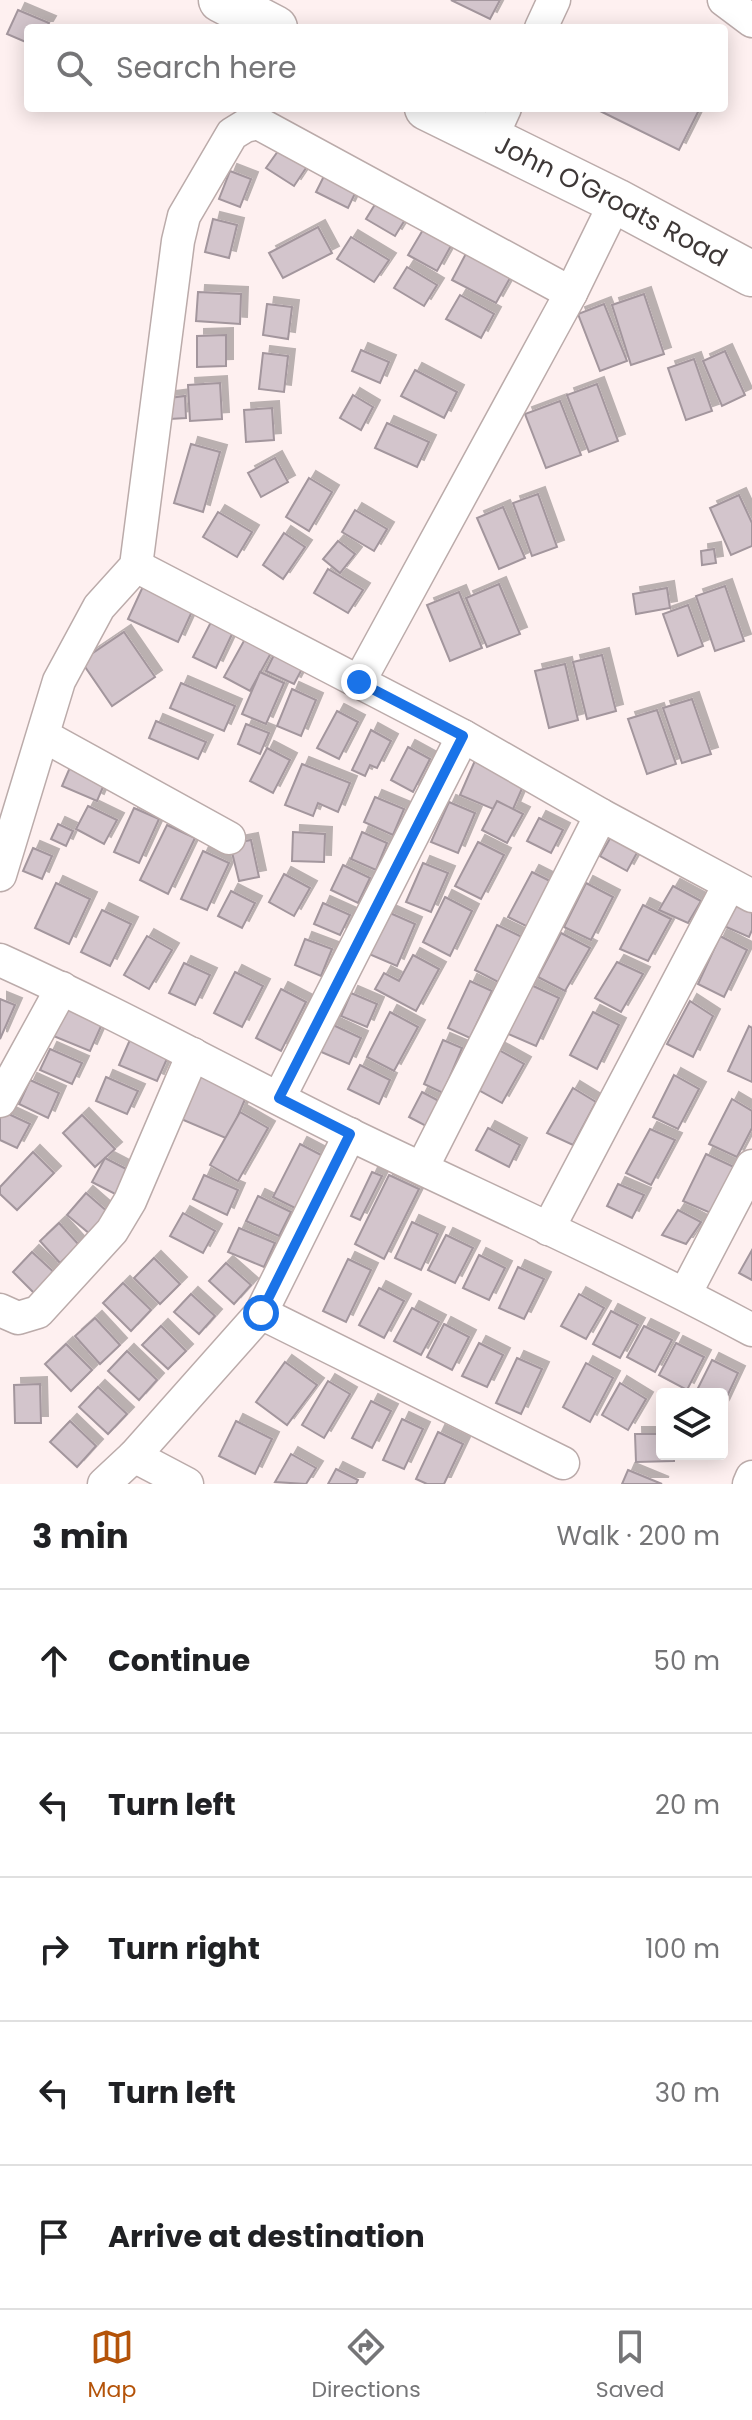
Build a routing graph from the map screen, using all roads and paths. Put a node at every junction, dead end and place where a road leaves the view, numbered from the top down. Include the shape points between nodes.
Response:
1 (221, 0) edge
2 (554, 0) edge
3 (724, 0) edge
4 (752, 21) edge
5 (267, 24) edge
6 (543, 24) edge
7 (444, 112) edge
8 (497, 124) edge
9 (616, 201) junction
10 (752, 274) edge
11 (571, 293) junction
12 (136, 566) junction
13 (359, 682) junction
14 (44, 736) junction
15 (463, 736) junction
16 (601, 815) junction
17 (229, 838) dead end
18 (0, 875) edge
19 (740, 891) edge
20 (0, 960) edge
21 (62, 988) junction
22 (193, 1054) junction
23 (279, 1098) junction
24 (0, 1101) edge
25 (350, 1134) junction
26 (752, 1166) edge
27 (422, 1168) junction
28 (548, 1229) junction
29 (685, 1294) junction
30 (0, 1310) edge
31 (261, 1313) junction
32 (752, 1330) edge
33 (134, 1456) junction
34 (563, 1463) dead end
35 (752, 1477) edge
36 (104, 1484) edge
37 (187, 1484) edge
38 (749, 1484) edge

1 - 5 street
2 - 6 street
3 - 4 street
7 - 8 street, John O'Groats Road
8 - 9 street, John O'Groats Road
9 - 10 street, John O'Groats Road
9 - 11 street
11 - 12 street via 258,123 232,134 184,216 178,241
11 - 13 street
12 - 13 street
12 - 14 street via 99,607 65,669
13 - 15 street
14 - 17 street
14 - 18 street
15 - 16 street
15 - 23 street
16 - 19 street
16 - 27 street
19 - 28 street
20 - 21 street
21 - 22 street
21 - 24 street
22 - 23 street
22 - 30 street via 112,1231 38,1312 18,1318
23 - 25 street
25 - 27 street
25 - 31 street
26 - 29 street
27 - 28 street
28 - 29 street
29 - 32 street
31 - 33 street
31 - 34 street
33 - 36 street
33 - 37 street
35 - 38 street

